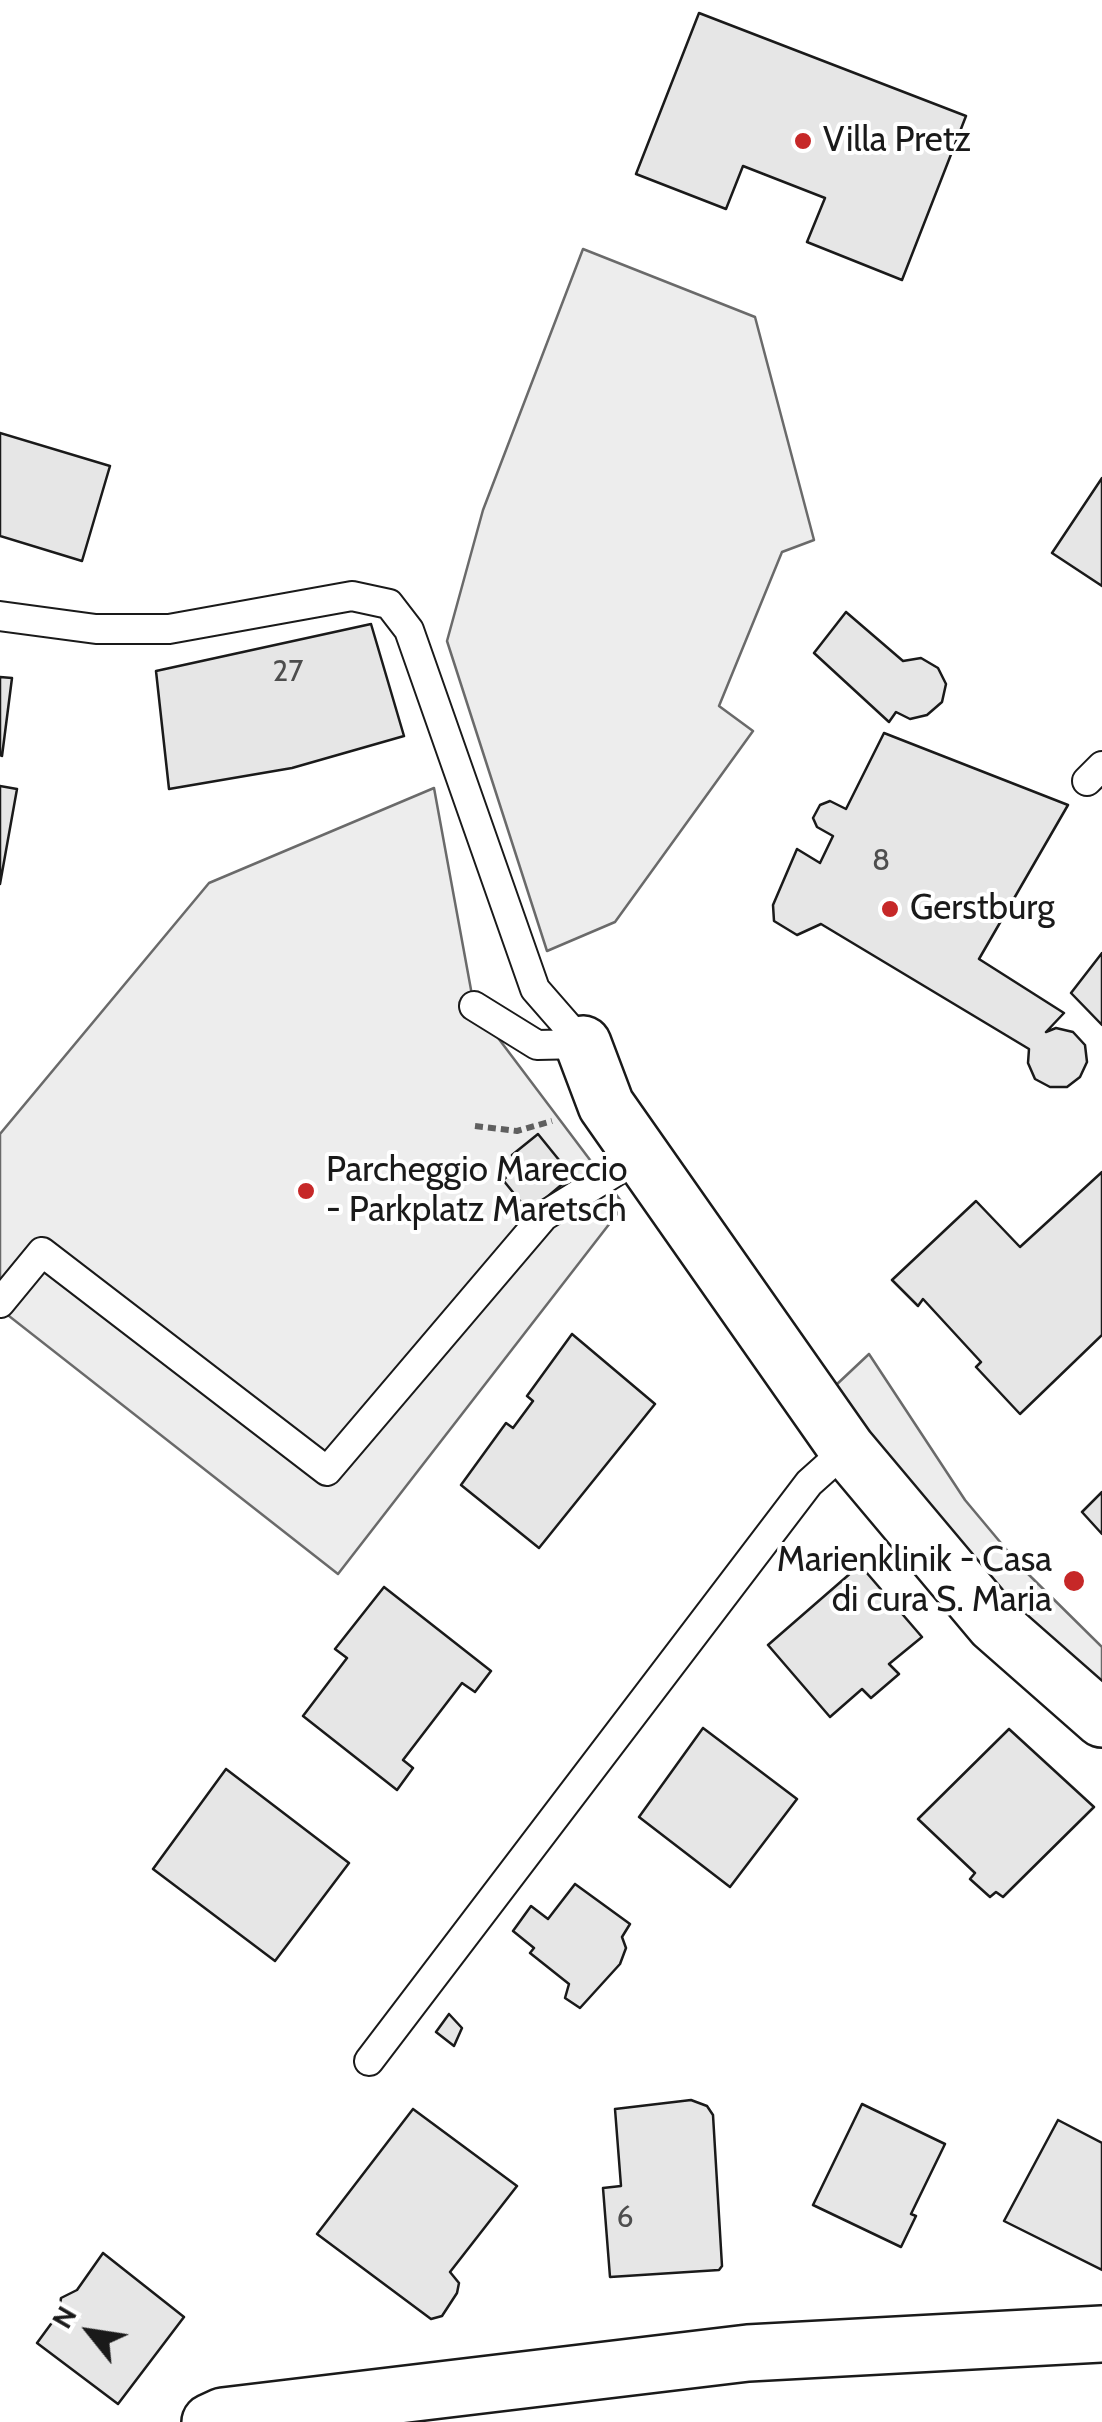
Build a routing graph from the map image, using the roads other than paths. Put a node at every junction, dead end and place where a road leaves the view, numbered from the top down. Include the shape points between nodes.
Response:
1 (0, 616) edge
2 (474, 1006) dead end
3 (583, 1044) junction
4 (644, 1154) junction
5 (0, 1303) edge
6 (847, 1450) junction
7 (1102, 1719) edge
8 (368, 2060) dead end
9 (1102, 2334) edge
10 (210, 2422) edge

1 - 3 lane via 96,629 169,629 352,596 389,604 410,630 535,990
2 - 3 lane via 537,1045
3 - 4 street via 606,1105
4 - 5 lane via 544,1216 327,1471 42,1252
4 - 6 street
6 - 7 street via 994,1624
6 - 8 lane via 809,1483
9 - 10 street via 748,2353

